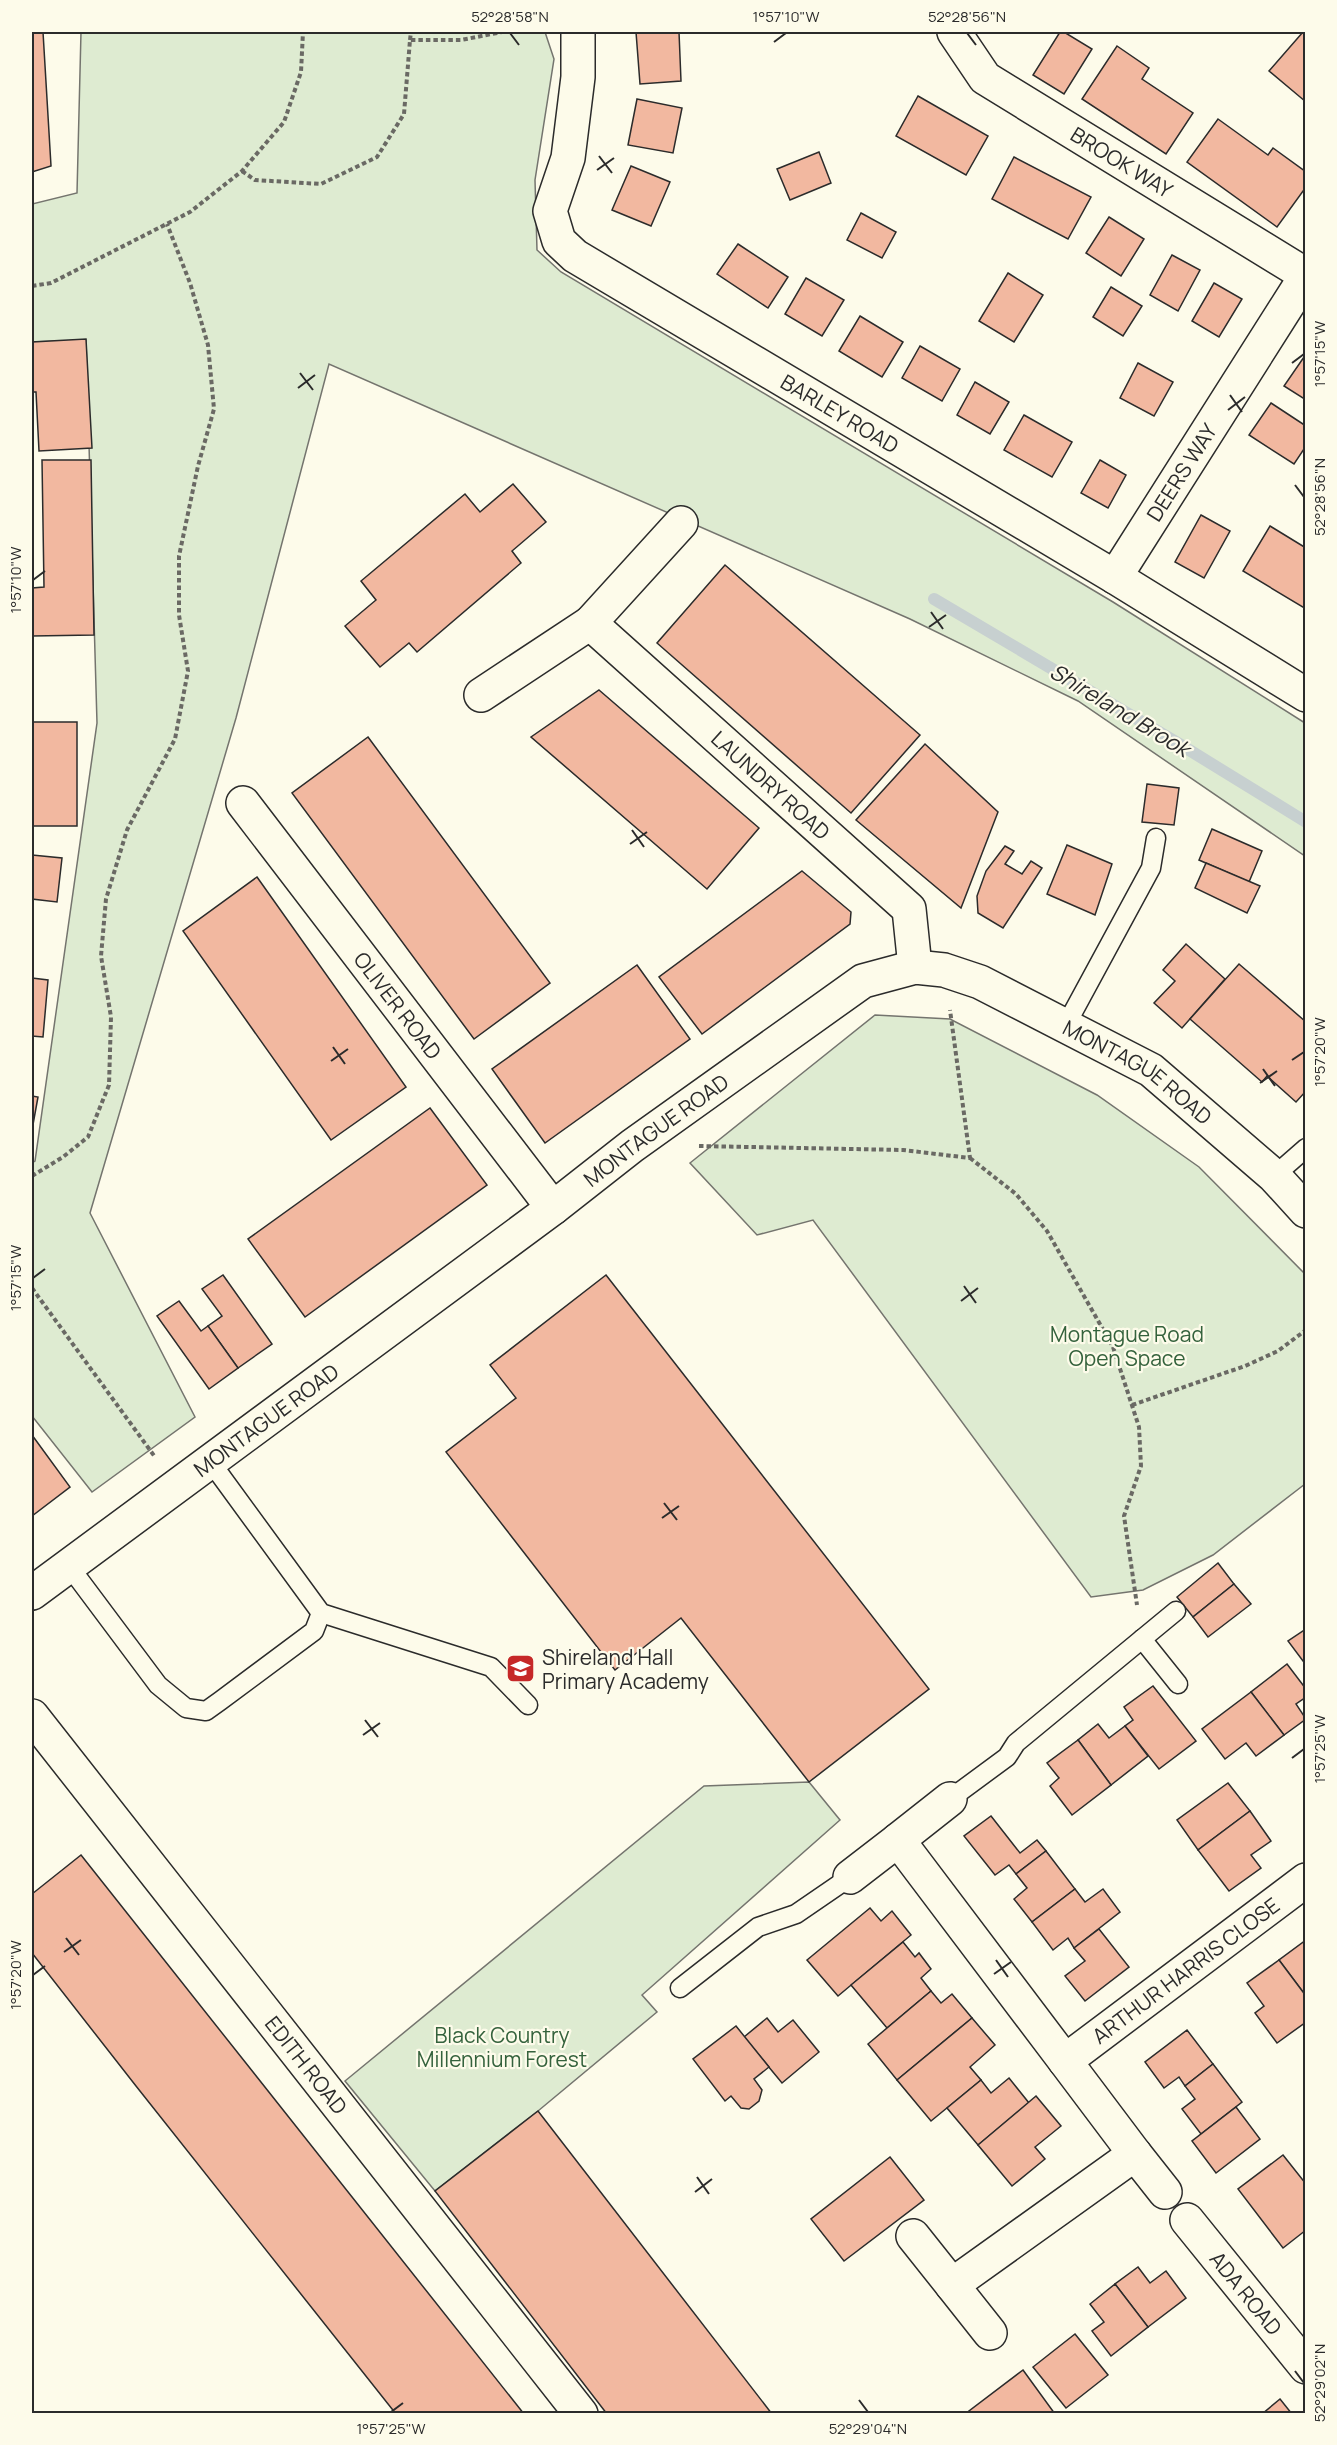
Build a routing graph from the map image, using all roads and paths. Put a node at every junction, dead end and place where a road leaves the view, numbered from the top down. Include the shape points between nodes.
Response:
1 (303, 32) edge
2 (411, 32) edge
3 (502, 32) edge
4 (578, 32) edge
5 (954, 32) edge
6 (410, 40) junction
7 (242, 171) junction
8 (167, 224) junction
9 (1305, 275) edge
10 (32, 286) edge
11 (681, 523) dead end
12 (1115, 577) junction
13 (590, 623) junction
14 (481, 695) dead end
15 (1305, 695) edge
16 (243, 803) dead end
17 (1156, 838) dead end
18 (930, 969) junction
19 (1066, 1026) junction
20 (691, 1146) dead end
21 (1305, 1148) edge
22 (970, 1158) junction
23 (32, 1176) edge
24 (1274, 1176) junction
25 (553, 1208) junction
26 (1305, 1211) edge
27 (32, 1288) edge
28 (1305, 1330) edge
29 (1132, 1405) junction
30 (210, 1461) junction
31 (176, 1487) junction
32 (69, 1566) junction
33 (32, 1593) edge
34 (1176, 1611) dead end
35 (321, 1613) junction
36 (1142, 1639) junction
37 (1178, 1684) dead end
38 (528, 1705) dead end
39 (32, 1716) edge
40 (950, 1799) joint
41 (898, 1840) junction
42 (850, 1877) joint
43 (1305, 1880) edge
44 (680, 1988) dead end
45 (1065, 2061) junction
46 (1135, 2154) junction
47 (1165, 2192) dead end
48 (1187, 2220) dead end
49 (913, 2236) dead end
50 (952, 2285) junction
51 (990, 2333) dead end
52 (1305, 2367) edge
53 (581, 2414) edge

1 - 7 path via 301,72 284,122
2 - 6 path
3 - 6 path via 461,40
4 - 12 street, BARLEY ROAD via 578,77 568,158 550,211 559,241 575,256
5 - 9 street, BROOK WAY via 985,78
6 - 7 path via 404,114 377,157 321,184 255,180
7 - 8 path via 190,212
8 - 10 path via 51,283
8 - 23 path via 208,345 214,410 179,556 179,615 188,671 175,738 127,830 106,898 101,956 111,1017 109,1085 88,1137
9 - 12 street, DEERS WAY
11 - 13 street
12 - 15 street, BARLEY ROAD
13 - 14 street
13 - 18 street, LAUNDRY ROAD via 909,909
16 - 25 street, OLIVER ROAD
17 - 19 lane via 1151,868
18 - 19 street, MONTAGUE ROAD via 980,982
18 - 22 path
18 - 25 street, MONTAGUE ROAD via 862,981 632,1146
19 - 24 street, MONTAGUE ROAD via 1150,1070
20 - 22 path via 856,1148
21 - 24 lane
22 - 29 path via 1016,1194 1047,1231 1113,1347
24 - 26 street, MONTAGUE ROAD
25 - 30 street, MONTAGUE ROAD
27 - 31 path
28 - 29 path via 1278,1351 1245,1366
29 - 36 path via 1139,1427 1141,1466 1124,1516
30 - 31 street, MONTAGUE ROAD
30 - 35 lane
31 - 32 street, MONTAGUE ROAD
32 - 33 street, MONTAGUE ROAD
32 - 35 lane via 158,1685 186,1708 206,1711 314,1631
34 - 36 lane
35 - 38 lane via 491,1667
36 - 37 lane
36 - 40 lane via 1016,1743 1007,1757
39 - 53 street, EDITH ROAD
40 - 41 street
41 - 42 street
41 - 45 street
42 - 44 lane via 796,1914 758,1928
43 - 45 street, ARTHUR HARRIS CLOSE
45 - 46 street
46 - 47 street
46 - 50 street
48 - 52 street, ADA ROAD
49 - 50 street
50 - 51 street

